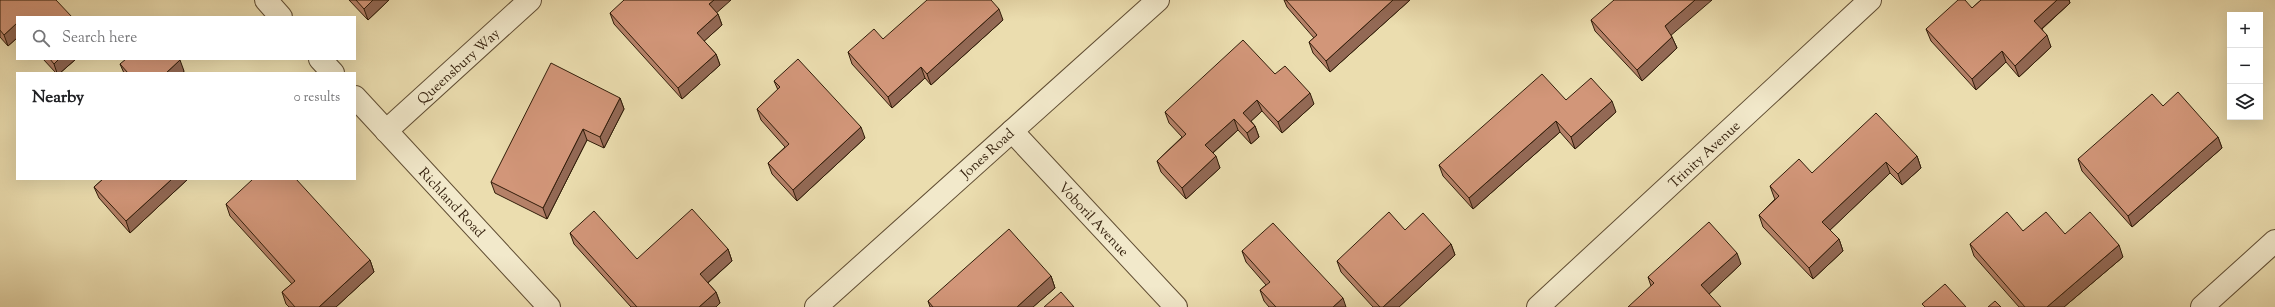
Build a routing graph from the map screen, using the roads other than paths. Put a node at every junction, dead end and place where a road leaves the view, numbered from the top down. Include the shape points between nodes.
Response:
1 (266, 0) edge
2 (530, 0) edge
3 (1158, 0) edge
4 (1870, 0) edge
5 (281, 16) edge
6 (321, 60) edge
7 (332, 72) edge
8 (356, 98) edge
9 (386, 131) junction
10 (1012, 131) junction
11 (2275, 241) edge
12 (549, 307) edge
13 (816, 307) edge
14 (1176, 307) edge
15 (1538, 307) edge
16 (2202, 307) edge

1 - 5 street
2 - 9 street, Queensbury Way
3 - 10 street, Jones Road
4 - 15 street, Trinity Avenue
6 - 7 street
8 - 9 street, Richland Road
9 - 12 street, Richland Road
10 - 13 street, Jones Road
10 - 14 street, Voboril Avenue
11 - 16 street

